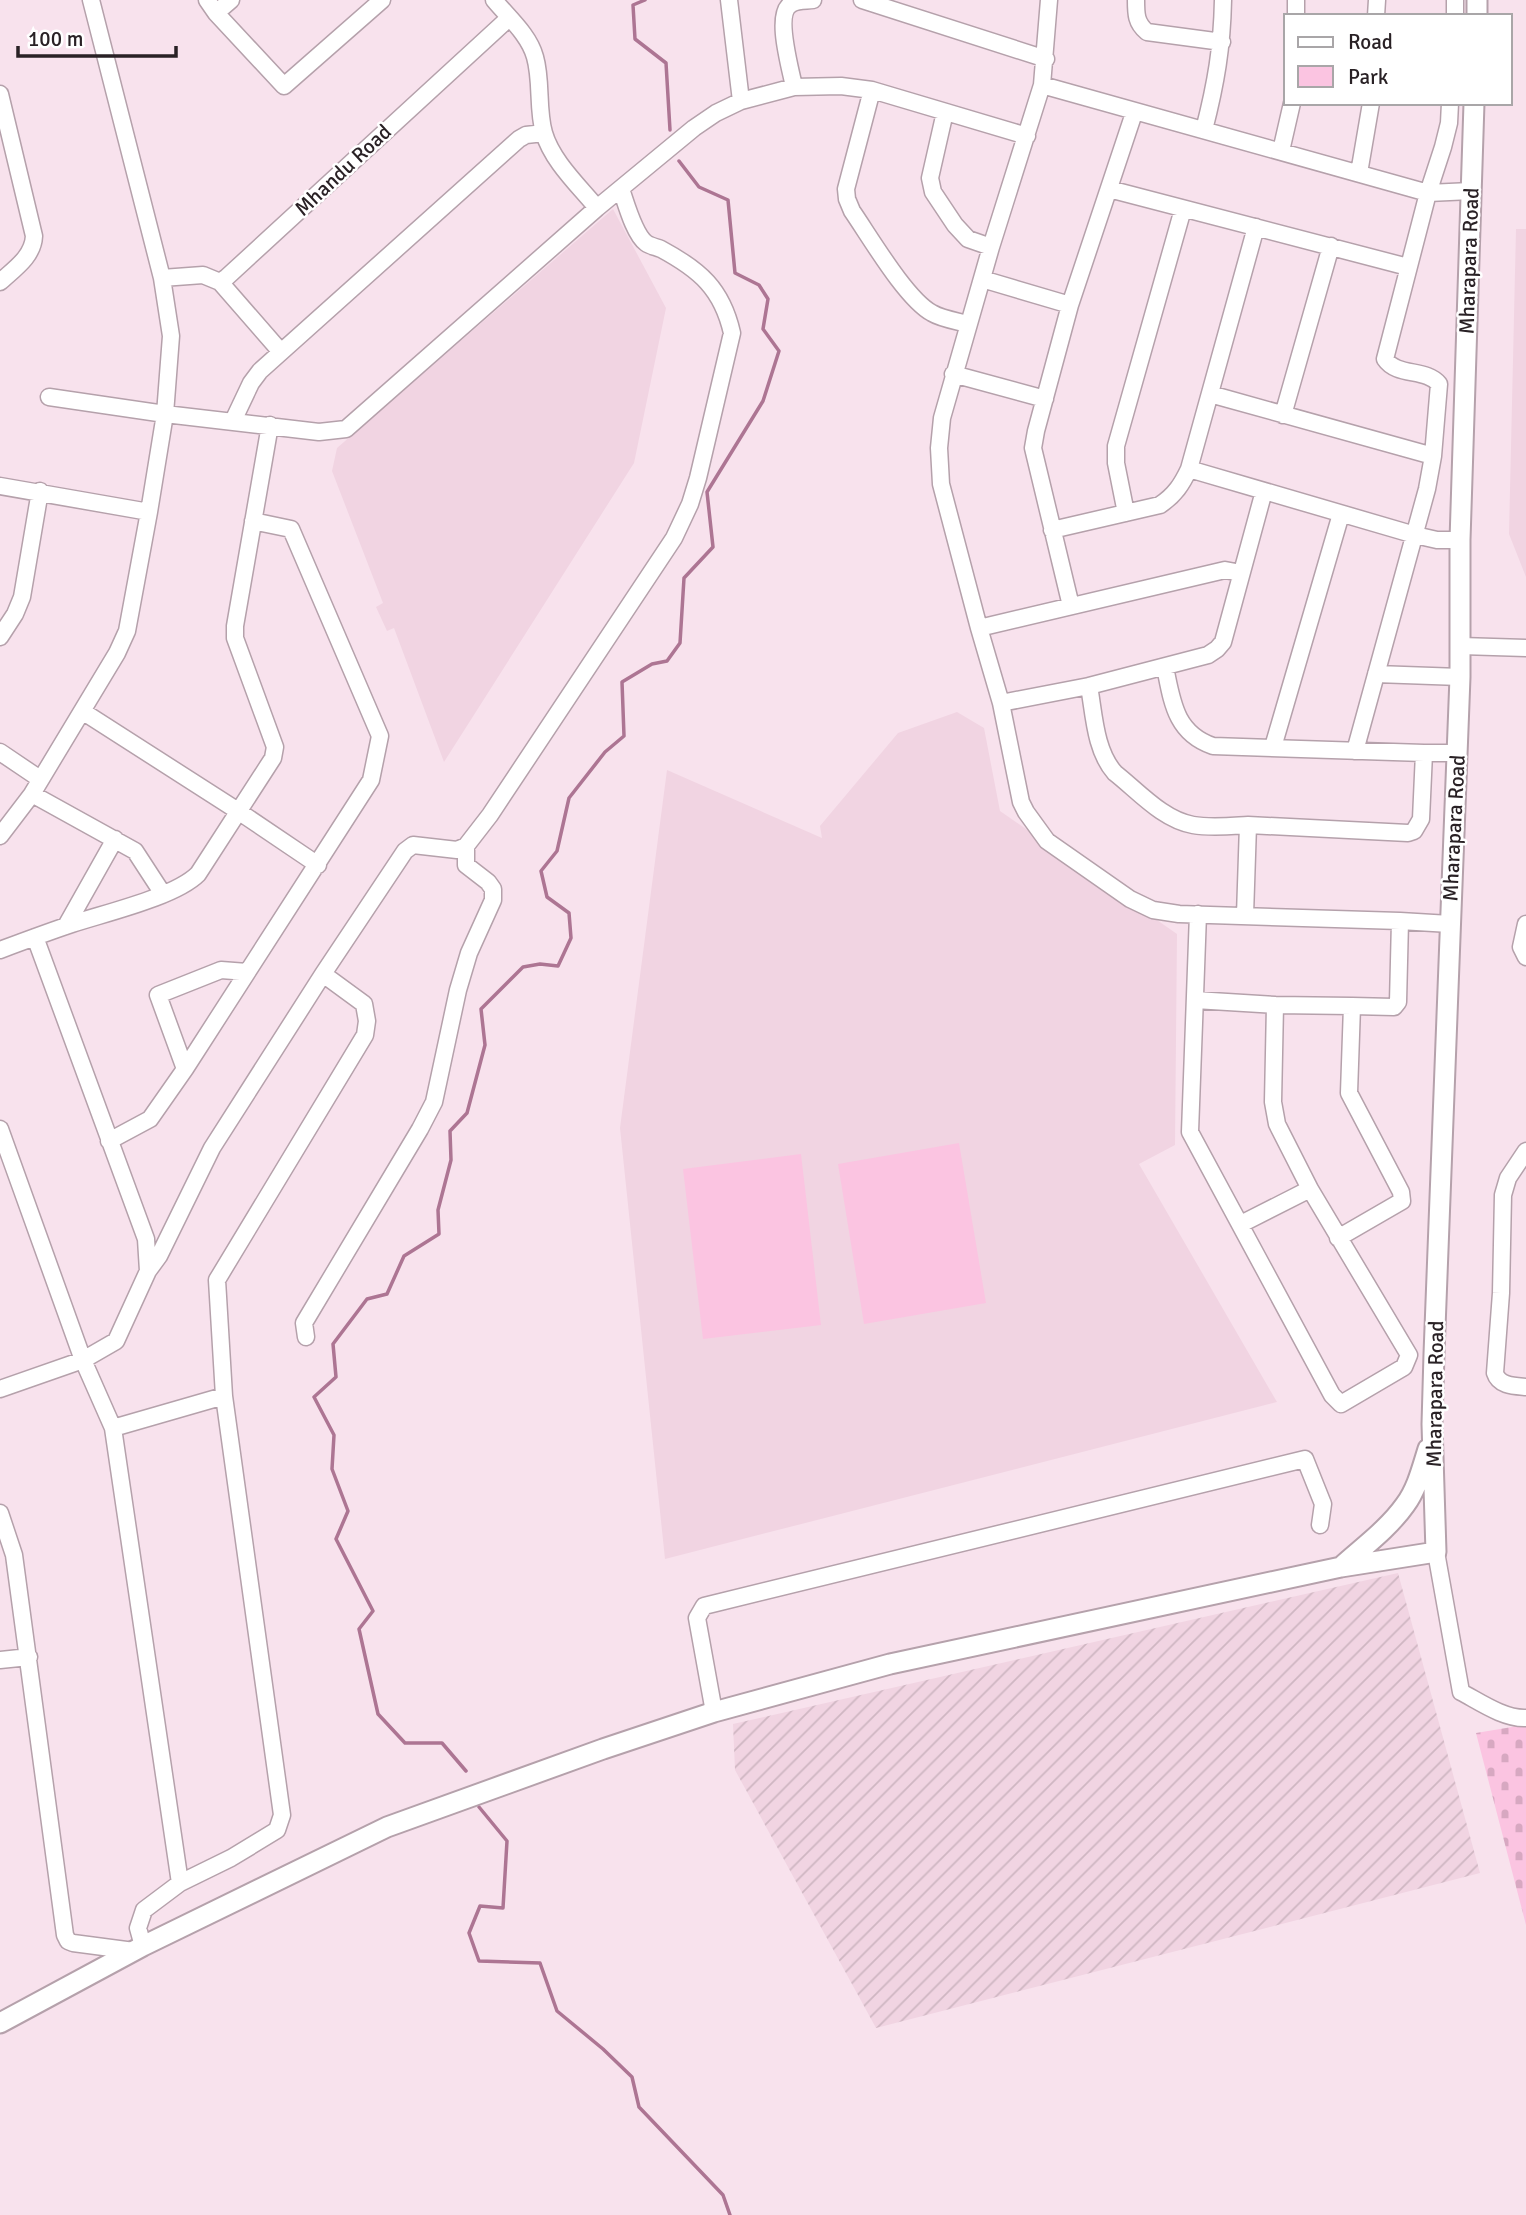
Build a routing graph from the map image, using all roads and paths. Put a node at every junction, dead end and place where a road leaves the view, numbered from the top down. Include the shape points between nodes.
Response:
1 (90, 0) edge
2 (231, 0) edge
3 (382, 0) edge
4 (494, 0) edge
5 (729, 0) edge
6 (813, 0) edge
7 (862, 0) edge
8 (1049, 0) edge
9 (1136, 0) edge
10 (1223, 0) edge
11 (211, 7) edge
12 (509, 18) junction
13 (1222, 42) junction
14 (1046, 59) junction
15 (1042, 86) junction
16 (794, 87) junction
17 (872, 90) junction
18 (0, 94) edge
19 (741, 101) junction
20 (1292, 105) edge
21 (1371, 105) edge
22 (1450, 105) edge
23 (1474, 105) edge
24 (945, 112) junction
25 (1134, 113) junction
26 (1204, 130) junction
27 (544, 133) junction
28 (1027, 136) junction
29 (1281, 151) junction
30 (1359, 173) junction
31 (621, 189) junction
32 (1109, 189) junction
33 (1471, 191) junction
34 (1428, 194) junction
35 (597, 208) junction
36 (1183, 209) junction
37 (1256, 226) junction
38 (1331, 246) junction
39 (991, 247) junction
40 (1408, 267) junction
41 (162, 278) junction
42 (982, 279) junction
43 (0, 282) edge
44 (220, 282) junction
45 (1070, 305) junction
46 (968, 324) junction
47 (281, 352) junction
48 (953, 374) junction
49 (1210, 394) junction
50 (49, 397) dead end
51 (1045, 399) junction
52 (165, 414) junction
53 (1283, 415) junction
54 (233, 421) junction
55 (270, 425) junction
56 (1433, 456) junction
57 (1189, 469) junction
58 (0, 485) edge
59 (40, 491) junction
60 (1265, 491) junction
61 (149, 512) junction
62 (1126, 513) junction
63 (1341, 514) junction
64 (253, 521) junction
65 (1052, 530) junction
66 (1415, 535) junction
67 (1460, 540) junction
68 (1241, 573) junction
69 (1071, 606) junction
70 (979, 628) junction
71 (0, 636) edge
72 (1461, 646) junction
73 (1526, 649) edge
74 (1165, 667) junction
75 (1376, 674) junction
76 (1460, 677) junction
77 (1089, 686) junction
78 (1001, 703) junction
79 (82, 711) junction
80 (1273, 747) junction
81 (1355, 751) junction
82 (0, 752) edge
83 (1457, 752) junction
84 (1424, 753) junction
85 (40, 779) junction
86 (32, 794) junction
87 (238, 811) junction
88 (1248, 825) junction
89 (0, 836) edge
90 (115, 839) junction
91 (466, 846) junction
92 (318, 865) junction
93 (163, 894) junction
94 (1198, 914) junction
95 (1245, 915) junction
96 (1401, 921) junction
97 (1526, 924) edge
98 (1450, 925) junction
99 (66, 926) junction
100 (35, 937) junction
101 (0, 950) edge
102 (1526, 957) edge
103 (247, 971) junction
104 (323, 974) junction
105 (1195, 1000) junction
106 (1275, 1005) junction
107 (1352, 1006) junction
108 (186, 1069) junction
109 (0, 1129) edge
110 (109, 1141) junction
111 (1526, 1151) edge
112 (1521, 1169) edge
113 (1310, 1189) junction
114 (1241, 1224) junction
115 (1339, 1238) junction
116 (148, 1271) junction
117 (306, 1337) dead end
118 (83, 1360) junction
119 (1526, 1387) edge
120 (0, 1389) edge
121 (224, 1396) junction
122 (1432, 1424) junction
123 (113, 1428) junction
124 (0, 1513) edge
125 (1320, 1525) dead end
126 (1436, 1552) junction
127 (1340, 1567) junction
128 (18, 1579) junction
129 (0, 1581) edge
130 (29, 1657) junction
131 (0, 1660) edge
132 (714, 1712) junction
133 (1526, 1717) edge
134 (180, 1883) junction
135 (138, 1948) junction
136 (0, 2023) edge

1 - 41 street
2 - 11 street
3 - 11 street via 285,86
4 - 12 street
5 - 19 street
6 - 16 street via 793,3 783,17
7 - 14 street
8 - 14 street
9 - 13 street via 1136,17 1147,32
10 - 13 street
12 - 27 street via 525,35 535,57
12 - 44 street, Mhandu Road
13 - 26 street
14 - 15 street
15 - 25 street
15 - 28 street
16 - 17 street
16 - 19 street
17 - 24 street
17 - 46 street via 847,200 915,299 933,314
18 - 43 street via 34,236 29,254
19 - 31 street via 694,128
20 - 29 street
21 - 30 street
22 - 34 street
23 - 33 main road, Mharapara Road
24 - 28 street
24 - 39 street via 930,178 933,192 968,239
25 - 26 street
25 - 32 street
26 - 29 street
27 - 35 street via 563,167
27 - 47 street via 519,139
28 - 39 street
29 - 30 street
30 - 34 street
31 - 35 street
31 - 91 street via 639,235 712,284 729,317 732,333 698,478 674,538
32 - 36 street
32 - 45 street
33 - 34 street
33 - 67 main road, Mharapara Road
34 - 40 street
35 - 55 street via 346,429 319,432
36 - 37 street
36 - 62 street via 1116,446
37 - 38 street
37 - 49 street
38 - 40 street
38 - 53 street
39 - 42 street
40 - 56 street via 1385,359 1439,384
41 - 44 street via 203,275
41 - 52 street via 172,336
42 - 45 street
42 - 46 street
44 - 47 street
45 - 51 street
46 - 48 street
47 - 54 street via 251,383
48 - 51 street
48 - 70 street via 942,418 941,484
49 - 53 street
49 - 57 street
50 - 52 street
51 - 65 street via 1033,448
52 - 54 street
52 - 61 street
53 - 56 street
54 - 55 street
55 - 64 street
56 - 66 street
57 - 60 street
57 - 62 street via 1172,497 1160,505
58 - 59 street
59 - 61 street
59 - 71 street via 22,597
60 - 63 street
60 - 68 street
61 - 79 street via 127,631
62 - 65 street
63 - 66 street
63 - 80 street
64 - 87 street via 235,638 275,747 274,758
64 - 92 street via 291,528 380,736 372,780
65 - 69 street
66 - 67 street
66 - 75 street
67 - 72 main road, Mharapara Road
68 - 69 street via 1225,570
68 - 74 street via 1223,642 1208,654
69 - 70 street
70 - 78 street
72 - 73 street
72 - 76 main road, Mharapara Road
74 - 77 street
74 - 80 street via 1175,713 1196,737 1213,746
75 - 76 street
75 - 81 street
76 - 83 main road, Mharapara Road
77 - 78 street
77 - 88 street via 1101,751 1115,773 1174,819 1206,827
78 - 94 street via 1021,802 1047,841 1130,899 1153,910
79 - 85 street
79 - 87 street
80 - 81 street
81 - 84 street
82 - 85 street
83 - 84 street
83 - 98 main road, Mharapara Road
84 - 88 street via 1421,819 1415,831
85 - 86 street
86 - 89 street
86 - 90 street
87 - 92 street
87 - 93 street via 198,874 188,884
88 - 95 street
90 - 93 street via 135,851
90 - 99 street
91 - 104 street via 413,845 405,851
91 - 117 street via 466,865 488,882 493,900 458,990 434,1101 304,1323
92 - 103 street
93 - 99 street
94 - 95 street
94 - 105 street
95 - 96 street
96 - 98 street
96 - 107 street via 1398,1002 1394,1007
97 - 102 street via 1521,947
98 - 122 main road, Mharapara Road
99 - 100 street
100 - 101 street
100 - 110 street
103 - 108 street
103 - 108 street via 221,970 158,995
104 - 116 street via 212,1148
104 - 121 street via 364,1004 365,1035 217,1280
105 - 106 street
105 - 114 street via 1190,1132
106 - 107 street
106 - 113 street via 1273,1111
107 - 115 street via 1349,1093 1402,1201
108 - 110 street via 150,1119
109 - 118 street
110 - 116 street via 146,1239
111 - 112 street
112 - 119 street via 1503,1195 1495,1373 1501,1382
113 - 114 street
113 - 115 street
114 - 115 street via 1341,1404 1404,1367 1409,1355
116 - 118 street via 116,1341
118 - 120 street
118 - 123 street
121 - 123 street
121 - 134 street via 282,1815 277,1830
122 - 126 main road, Mharapara Road
122 - 127 main road via 1423,1466 1406,1504
123 - 134 street
124 - 128 street
125 - 132 street via 1323,1504 1306,1459 704,1606 697,1618
126 - 127 main road
126 - 133 street via 1461,1692 1503,1713
127 - 132 main road via 890,1664
128 - 129 street
128 - 130 street
130 - 131 street
130 - 135 street via 65,1935 73,1943
132 - 135 main road via 387,1826
134 - 135 street via 144,1910
135 - 136 main road

